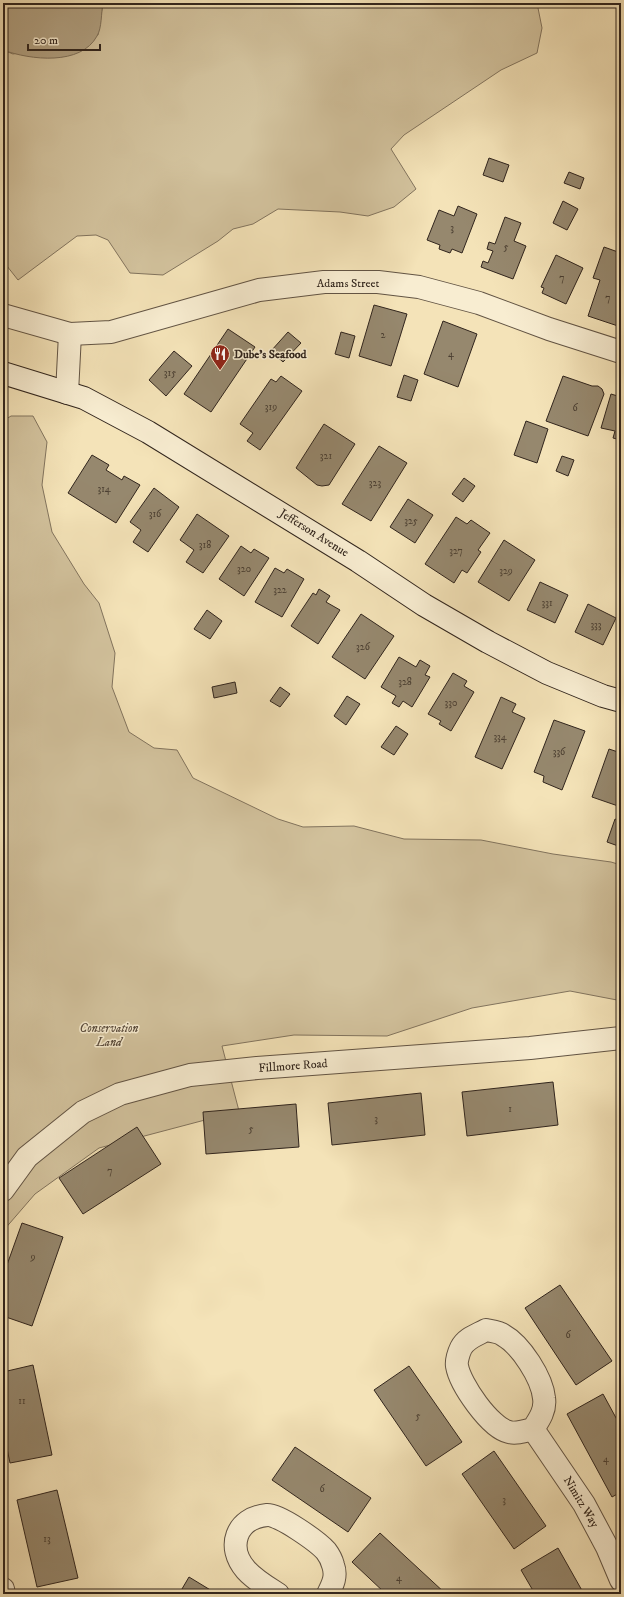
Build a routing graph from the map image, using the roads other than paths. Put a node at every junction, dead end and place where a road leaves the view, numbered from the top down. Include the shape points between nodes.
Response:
1 (3, 315) edge
2 (70, 334) junction
3 (621, 352) edge
4 (3, 372) edge
5 (66, 393) junction
6 (621, 701) edge
7 (621, 1038) edge
8 (3, 1190) edge
9 (533, 1430) junction
10 (621, 1580) edge
11 (3, 1589) edge
12 (4, 1594) edge
13 (278, 1594) edge
14 (328, 1594) edge

1 - 2 street, Adams Street
2 - 3 street, Adams Street via 111,332 259,290 324,282 378,282 419,287 479,303
2 - 5 street
4 - 5 street, Jefferson Avenue
5 - 6 street, Jefferson Avenue via 84,398 148,432 345,553 424,605 488,642 547,674
7 - 8 street, Fillmore Road via 530,1048 190,1075 120,1094 83,1112 27,1157
9 - 9 street via 542,1416 545,1399 528,1361 516,1345 502,1334 486,1330 469,1339 461,1348 456,1364 461,1378 477,1403 499,1428 509,1432
9 - 10 street, Nimitz Way via 584,1504
11 - 12 street
13 - 14 street via 246,1570 237,1554 234,1541 240,1527 253,1518 268,1514 289,1523 327,1552 333,1565 335,1580

